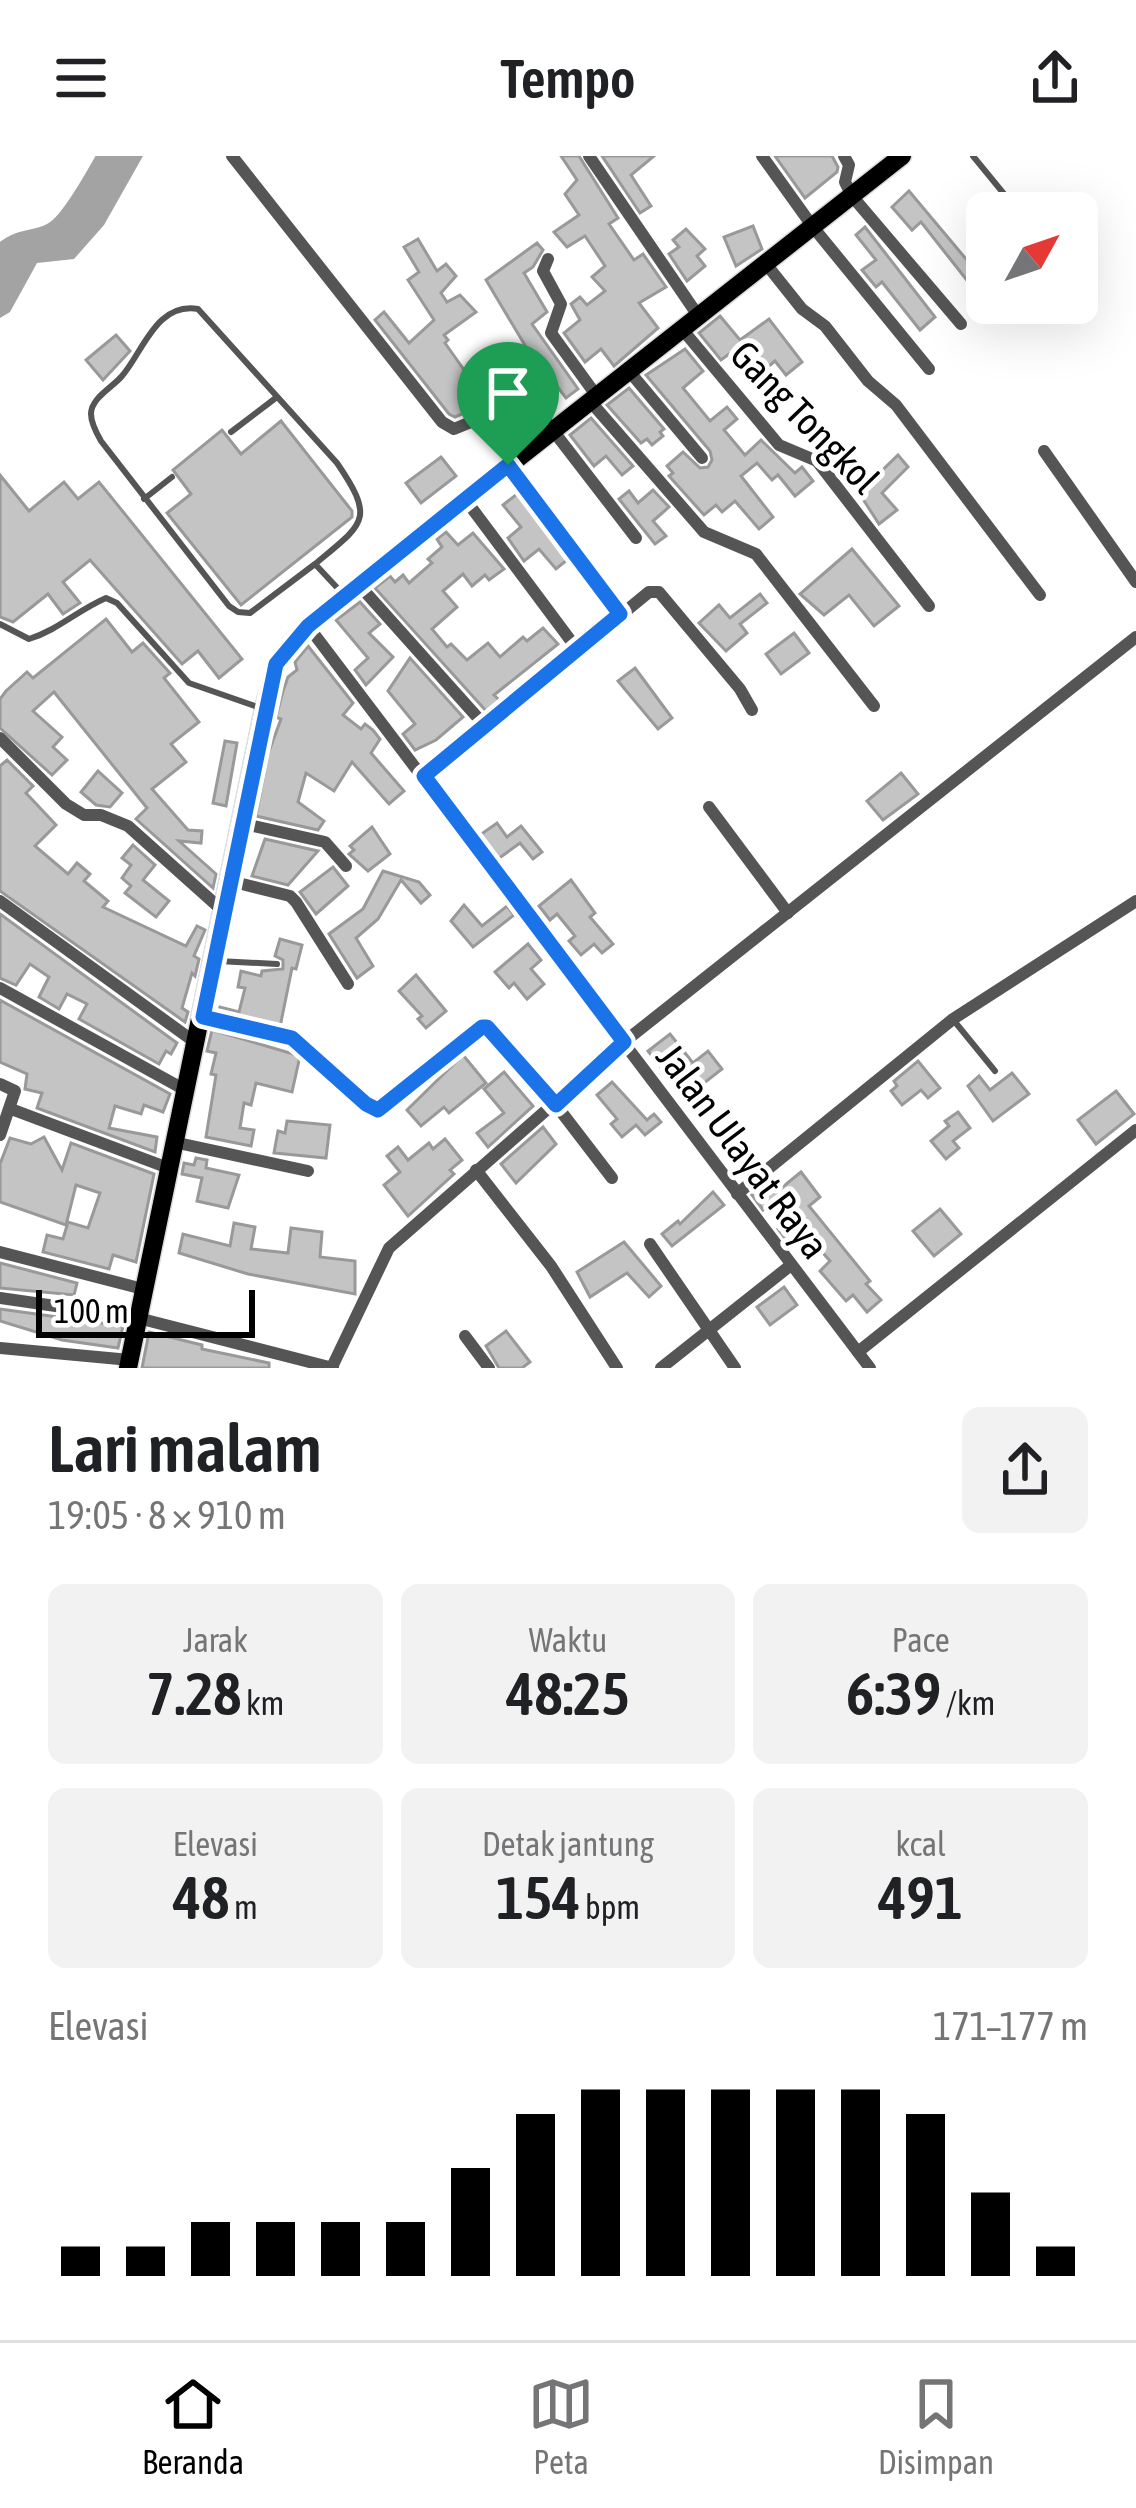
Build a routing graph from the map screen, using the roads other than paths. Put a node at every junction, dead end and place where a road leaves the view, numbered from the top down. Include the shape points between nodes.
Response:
1 (232, 156) edge
2 (590, 156) edge
3 (762, 156) edge
4 (844, 156) edge
5 (902, 156) edge
6 (973, 156) edge
7 (881, 162) edge
8 (1002, 192) edge
9 (852, 196) junction
10 (813, 227) junction
11 (548, 259) dead end
12 (766, 264) junction
13 (699, 317) junction
14 (961, 324) dead end
15 (682, 329) junction
16 (497, 358) dead end
17 (928, 369) dead end
18 (629, 371) junction
19 (277, 398) junction
20 (593, 398) junction
21 (552, 430) junction
22 (231, 431) dead end
23 (1045, 452) dead end
24 (702, 458) dead end
25 (514, 459) junction
26 (172, 477) dead end
27 (145, 499) junction
28 (465, 499) junction
29 (636, 538) dead end
30 (315, 564) junction
31 (1136, 582) edge
32 (351, 590) junction
33 (1040, 595) dead end
34 (928, 606) dead end
35 (620, 614) junction
36 (0, 624) edge
37 (308, 626) junction
38 (1136, 637) edge
39 (577, 649) junction
40 (874, 706) dead end
41 (264, 709) junction
42 (752, 710) dead end
43 (487, 728) junction
44 (0, 738) edge
45 (424, 776) junction
46 (709, 807) dead end
47 (240, 823) junction
48 (346, 866) dead end
49 (230, 881) junction
50 (0, 901) edge
51 (1136, 901) edge
52 (223, 911) junction
53 (788, 913) junction
54 (214, 961) junction
55 (277, 964) dead end
56 (348, 984) dead end
57 (0, 988) edge
58 (203, 1017) junction
59 (953, 1019) junction
60 (624, 1042) junction
61 (196, 1043) junction
62 (994, 1071) dead end
63 (0, 1084) edge
64 (187, 1091) junction
65 (556, 1105) junction
66 (11, 1109) junction
67 (1136, 1130) edge
68 (0, 1135) edge
69 (178, 1143) junction
70 (171, 1169) junction
71 (476, 1170) junction
72 (308, 1171) dead end
73 (612, 1178) dead end
74 (737, 1194) junction
75 (650, 1244) dead end
76 (0, 1252) edge
77 (791, 1265) junction
78 (142, 1289) junction
79 (0, 1298) edge
80 (138, 1318) junction
81 (706, 1330) junction
82 (465, 1336) dead end
83 (0, 1348) edge
84 (858, 1352) junction
85 (129, 1364) edge
86 (332, 1368) edge
87 (489, 1368) edge
88 (617, 1368) edge
89 (662, 1368) edge
90 (735, 1368) edge
91 (870, 1368) edge

1 - 25 street via 442,422 454,429 483,416
2 - 13 street
3 - 10 street
4 - 9 street
5 - 7 main road
6 - 8 lane
7 - 9 main road
9 - 10 main road
9 - 14 street
10 - 12 main road
10 - 17 street
11 - 20 street via 542,271 561,304 551,333
12 - 13 main road
12 - 33 street via 896,405
13 - 15 main road
15 - 18 main road
15 - 34 street, Gang Tongkol via 779,445 817,461
16 - 21 street
18 - 20 main road
18 - 24 street
19 - 22 lane
19 - 27 lane via 198,309 177,310 147,334 91,413 101,442
19 - 30 lane via 337,463 362,509 361,521
20 - 21 main road
20 - 40 street via 704,532 756,554
21 - 25 main road
21 - 29 street
23 - 31 street
25 - 28 main road
25 - 35 street
26 - 27 lane
27 - 30 lane via 238,612 250,613
28 - 32 main road
28 - 39 street
30 - 32 lane
32 - 37 main road
32 - 43 street
35 - 39 street
35 - 42 street via 659,592
36 - 41 lane via 29,639 106,598 189,683
37 - 41 main road via 276,664
37 - 45 street, Jalan Ulayat Raya
38 - 53 street
39 - 43 street
41 - 47 main road
43 - 45 street
44 - 52 street via 66,804 128,826
45 - 60 street, Jalan Ulayat Raya
46 - 53 street
47 - 48 street via 326,842
47 - 49 main road
49 - 52 main road
49 - 56 street via 290,896
50 - 61 street
51 - 59 street
52 - 54 main road
53 - 60 street
54 - 55 lane
54 - 58 main road
57 - 64 street
58 - 61 main road
58 - 65 street via 292,1038 378,1110 487,1027
59 - 62 lane
59 - 74 street
60 - 65 street
60 - 74 street, Jalan Ulayat Raya
61 - 64 main road
63 - 66 street via 15,1091
64 - 69 main road
65 - 71 street
65 - 73 street
66 - 68 street
66 - 70 street
67 - 84 street
69 - 70 main road
69 - 72 street
70 - 78 main road
71 - 86 street via 389,1248
71 - 88 street
74 - 77 street, Jalan Ulayat Raya
75 - 81 street
76 - 78 street
77 - 81 street
77 - 84 street, Jalan Ulayat Raya
78 - 80 main road
79 - 80 street
80 - 85 main road
80 - 86 street
81 - 89 street
81 - 90 street
82 - 87 street
83 - 85 street
84 - 91 street, Jalan Ulayat Raya

